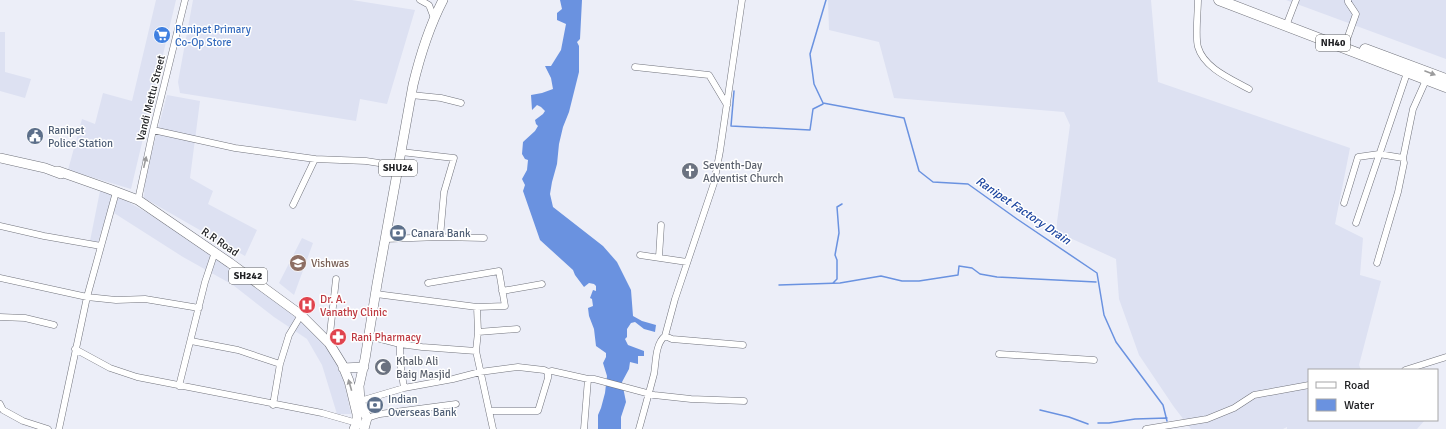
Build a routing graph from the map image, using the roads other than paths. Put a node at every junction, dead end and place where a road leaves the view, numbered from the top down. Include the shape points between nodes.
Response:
1 (185, 0) edge
2 (420, 0) edge
3 (443, 0) edge
4 (742, 0) edge
5 (1198, 0) edge
6 (1220, 0) edge
7 (1236, 0) edge
8 (1296, 0) edge
9 (1348, 0) edge
10 (434, 18) junction
11 (1287, 23) junction
12 (1346, 42) junction
13 (635, 67) dead end
14 (1409, 69) junction
15 (1446, 79) edge
16 (1426, 80) junction
17 (1446, 87) edge
18 (1249, 89) dead end
19 (411, 95) junction
20 (461, 103) dead end
21 (727, 105) junction
22 (153, 130) junction
23 (401, 152) junction
24 (1379, 154) junction
25 (1, 158) edge
26 (1403, 158) junction
27 (315, 159) junction
28 (398, 166) junction
29 (111, 190) junction
30 (138, 200) junction
31 (1344, 203) dead end
32 (294, 205) dead end
33 (1356, 223) dead end
34 (661, 225) dead end
35 (0, 226) edge
36 (440, 237) junction
37 (484, 238) dead end
38 (385, 239) junction
39 (101, 246) junction
40 (214, 252) junction
41 (640, 255) dead end
42 (659, 257) junction
43 (687, 262) junction
44 (1377, 263) dead end
45 (0, 278) edge
46 (336, 279) dead end
47 (428, 283) dead end
48 (542, 284) dead end
49 (502, 291) junction
50 (376, 294) junction
51 (87, 297) junction
52 (477, 307) junction
53 (198, 308) junction
54 (301, 315) junction
55 (0, 317) edge
56 (54, 325) dead end
57 (517, 329) dead end
58 (478, 332) junction
59 (369, 336) junction
60 (665, 336) junction
61 (191, 341) junction
62 (329, 343) junction
63 (400, 344) junction
64 (742, 345) dead end
65 (75, 349) junction
66 (476, 351) junction
67 (999, 354) dead end
68 (1446, 357) edge
69 (1094, 360) dead end
70 (280, 364) junction
71 (364, 367) junction
72 (343, 368) junction
73 (1408, 369) edge
74 (480, 372) junction
75 (548, 372) junction
76 (588, 379) junction
77 (1308, 385) edge
78 (179, 386) junction
79 (404, 388) junction
80 (648, 392) junction
81 (360, 401) junction
82 (744, 401) dead end
83 (0, 404) edge
84 (456, 404) dead end
85 (273, 405) junction
86 (490, 412) junction
87 (367, 418) junction
88 (24, 421) junction
89 (358, 427) edge
90 (22, 429) edge
91 (48, 429) edge
92 (59, 429) edge
93 (493, 429) edge
94 (584, 429) edge
95 (639, 429) edge
96 (1146, 429) edge

1 - 22 street, Vandi Mettu Street
2 - 10 street via 429,5
3 - 10 main road, SHU24
4 - 21 street
5 - 18 street via 1197,45 1201,55 1217,72
6 - 11 highway, NH40
7 - 11 highway, NH40
8 - 11 street
9 - 12 street via 1356,14
10 - 19 main road, SHU24
11 - 12 highway, NH40
11 - 14 highway, NH40
12 - 14 highway, NH40
13 - 21 street via 709,75
14 -> 15 highway, NH40
14 - 16 highway, NH40
14 - 24 street
16 - 17 highway, NH40
16 - 26 street via 1414,109
19 - 20 street
19 - 23 main road, SHU24
21 - 43 street via 714,183
22 - 27 street via 235,148
30 -> 22 street, Vandi Mettu Street
23 - 28 main road, SHU24
23 - 36 street via 454,158 444,192
24 - 26 street
24 - 31 street via 1358,157
24 - 33 street
25 - 29 main road, R.R Road / SH242 via 57,171
26 - 44 street via 1398,192
27 - 28 street via 366,161
27 - 32 street
28 - 38 main road, SHU24
29 - 30 main road, R.R Road / SH242
29 - 39 street
30 - 40 main road, R.R Road / SH242
34 - 42 street
35 - 39 street
36 - 37 street
36 - 38 street
38 - 50 main road, SHU24
39 - 51 street
40 - 53 street
40 - 54 main road, R.R Road / SH242
41 - 42 street
42 - 43 street
43 - 60 street
45 - 51 street
46 - 62 street
47 - 49 street via 499,272
48 - 49 street
49 - 52 street via 505,306
50 - 52 street
50 - 59 main road, SHU24
51 - 53 street via 145,299
51 - 65 street
52 - 58 street
53 - 61 street
54 - 62 main road, R.R Road / SH242
54 - 70 street via 289,335
55 - 56 street via 25,318
57 - 58 street
58 - 66 street
59 - 63 street
59 - 71 main road, SHU24
60 - 64 street via 672,339
60 - 80 street via 658,348
61 - 70 street via 238,350
61 - 78 street
62 - 72 main road, R.R Road / SH242
63 - 66 street
63 - 79 street
65 - 78 street via 110,368 137,378
65 - 92 street
66 - 74 street
67 - 69 street
68 - 73 street
70 - 85 street
71 - 72 main road
71 - 81 main road, SHU24 via 359,386
89 -> 72 main road, R.R Road via 357,414
74 - 75 street via 518,367
74 - 79 street via 453,380
74 - 86 street
75 - 76 street via 552,370
75 - 86 street via 538,411
76 - 80 street
76 - 94 street
77 - 96 street via 1254,395 1234,408 1207,419
78 - 85 street
79 - 81 street
80 - 82 street via 691,399
80 - 95 street
81 - 87 main road, SHU24
83 - 88 street via 3,410
84 - 87 street
85 - 89 street via 322,414
86 - 93 street
87 - 89 main road
88 - 90 street
88 - 91 street

